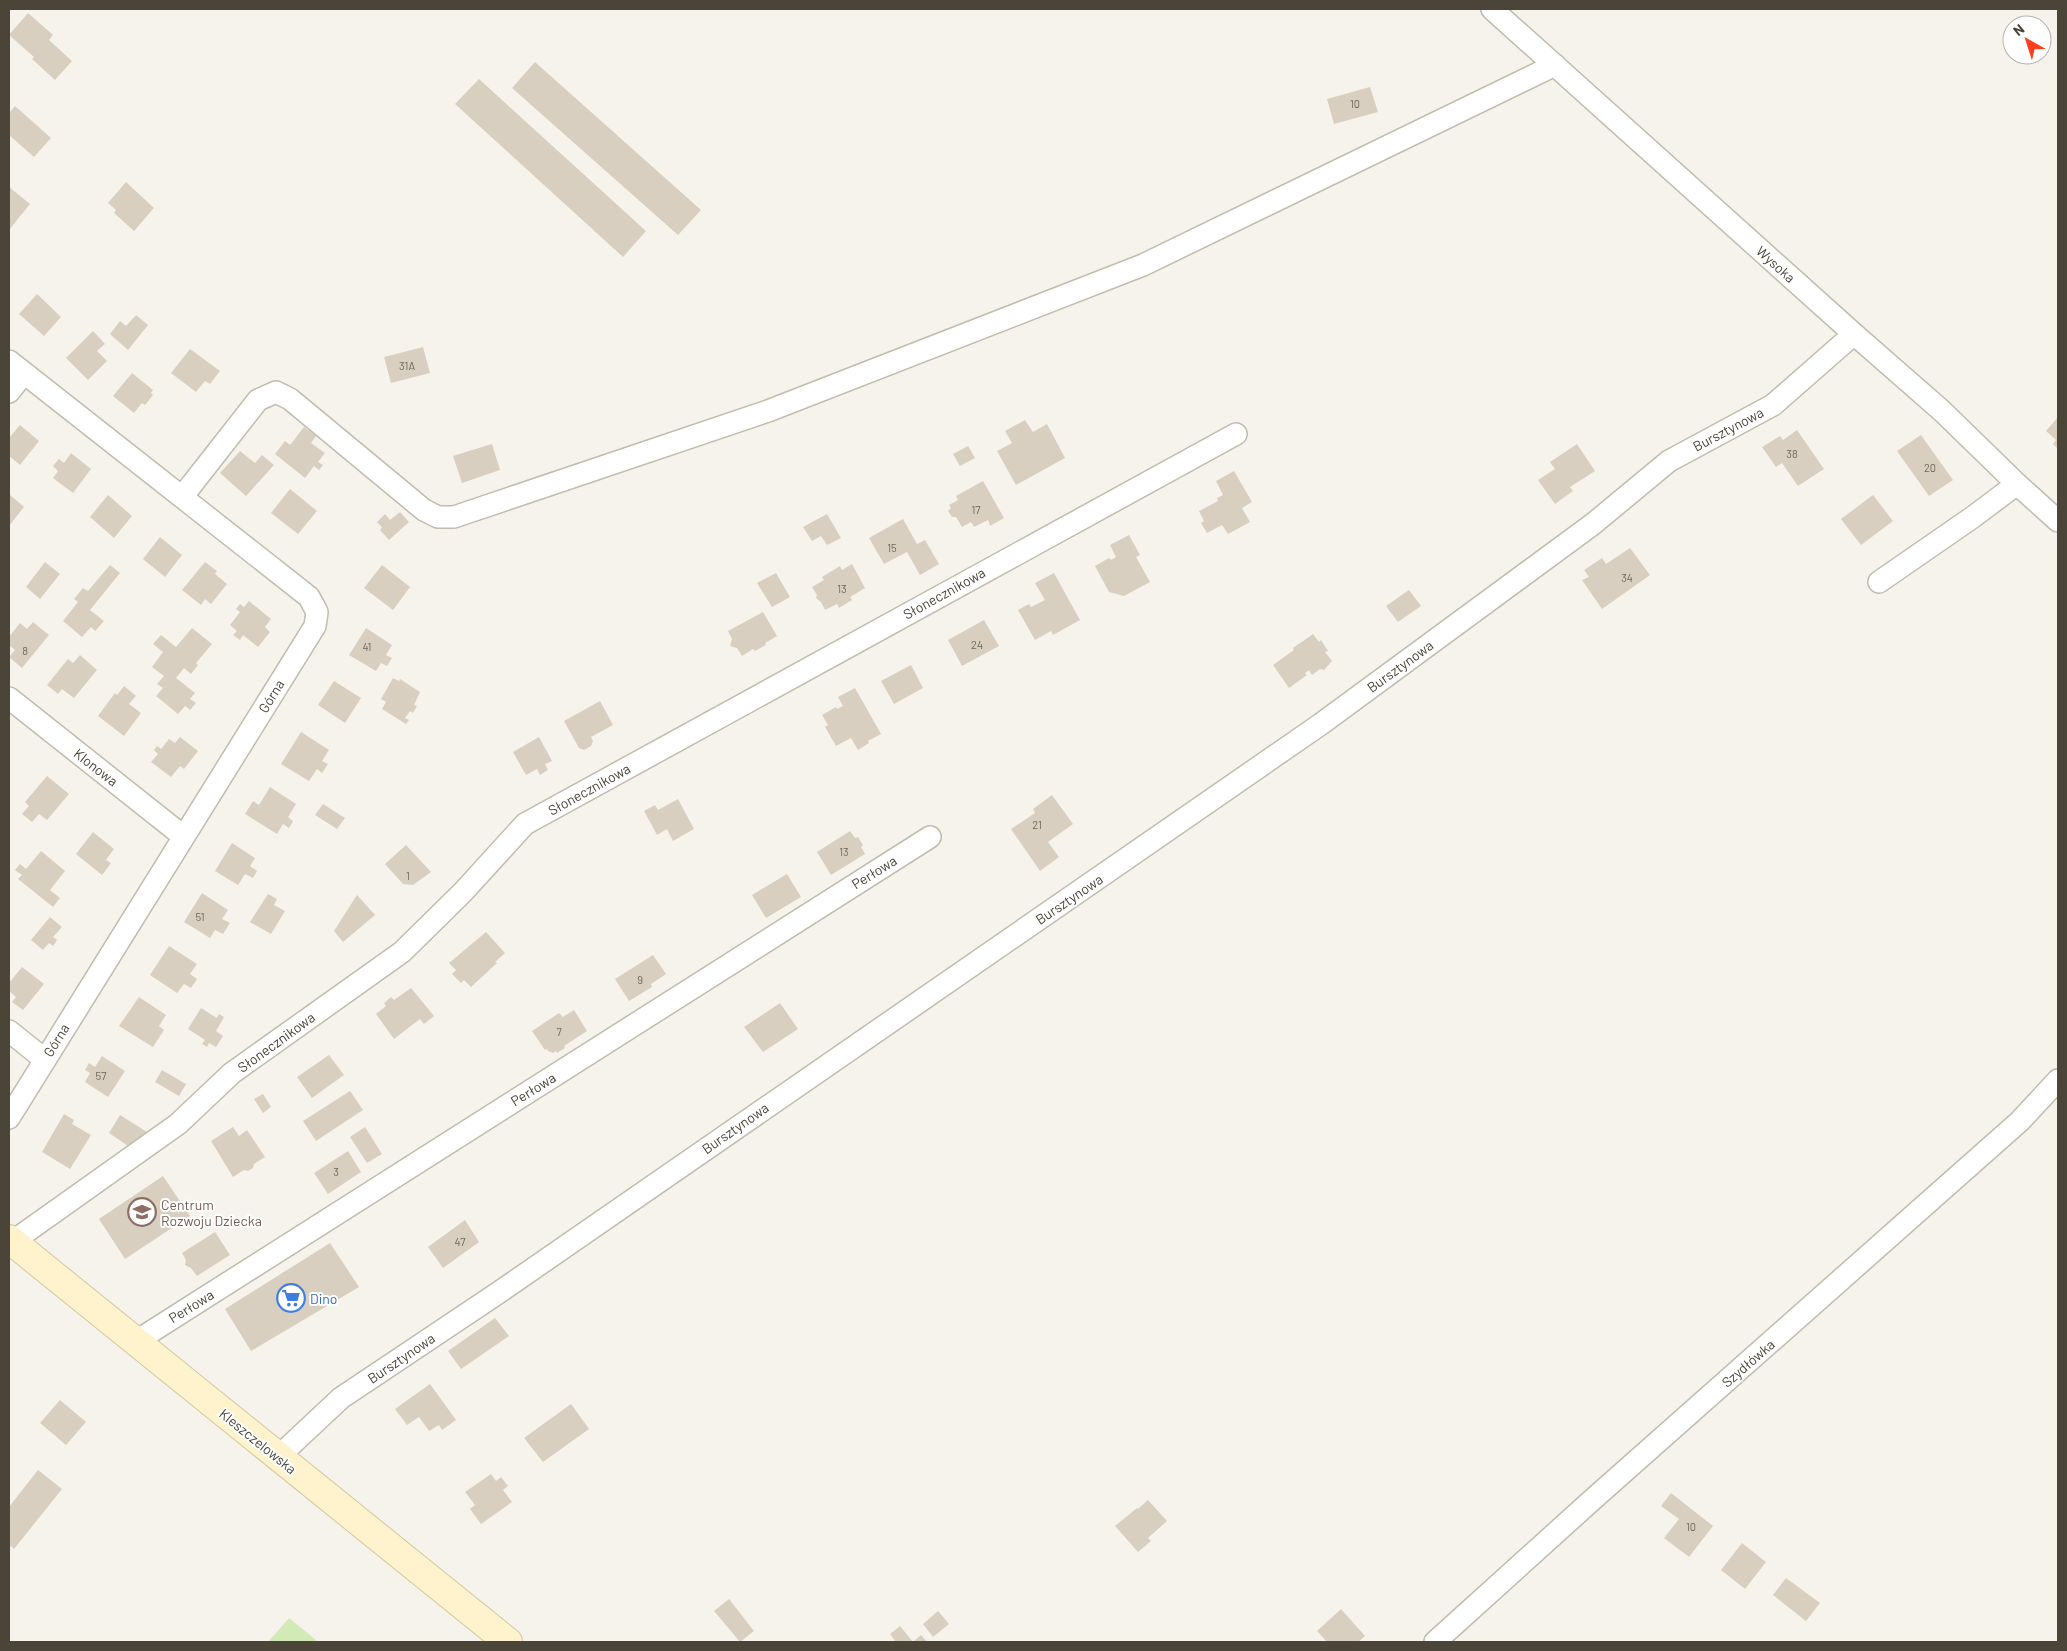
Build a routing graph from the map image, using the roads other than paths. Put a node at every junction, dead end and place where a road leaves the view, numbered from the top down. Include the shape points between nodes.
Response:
1 (1492, 9) edge
2 (1555, 65) junction
3 (1854, 334) junction
4 (16, 367) edge
5 (9, 392) edge
6 (1236, 434) dead end
7 (2017, 484) junction
8 (182, 497) junction
9 (2058, 520) edge
10 (1879, 582) dead end
11 (9, 698) edge
12 (183, 836) junction
13 (930, 837) dead end
14 (9, 1031) edge
15 (44, 1059) junction
16 (2058, 1080) edge
17 (9, 1118) edge
18 (10, 1241) edge
19 (135, 1342) junction
20 (278, 1456) junction
21 (508, 1642) edge
22 (1435, 1642) edge

1 - 2 street, Wysoka
2 - 3 street, Wysoka
2 - 8 street via 1142,265 768,411 454,517 438,516 424,510 290,399 276,392 258,400
3 - 7 street, Wysoka
3 - 20 street, Bursztynowa via 1773,405 1669,461 1593,524 1297,741 341,1398
4 - 5 street
4 - 8 street, Górna
6 - 18 street, Słonecznikowa via 525,824 402,952 232,1073 178,1124
7 - 9 street, Wysoka
7 - 10 street
8 - 12 street, Górna via 310,597 317,612 315,626
11 - 12 street, Klonowa
12 - 15 street, Górna
13 - 19 street, Perłowa
14 - 15 street
15 - 17 street, Górna
16 - 22 street, Szydłówka via 2020,1121
18 - 19 main road, Kleszczelowska
19 - 20 main road, Kleszczelowska
20 - 21 main road, Kleszczelowska

